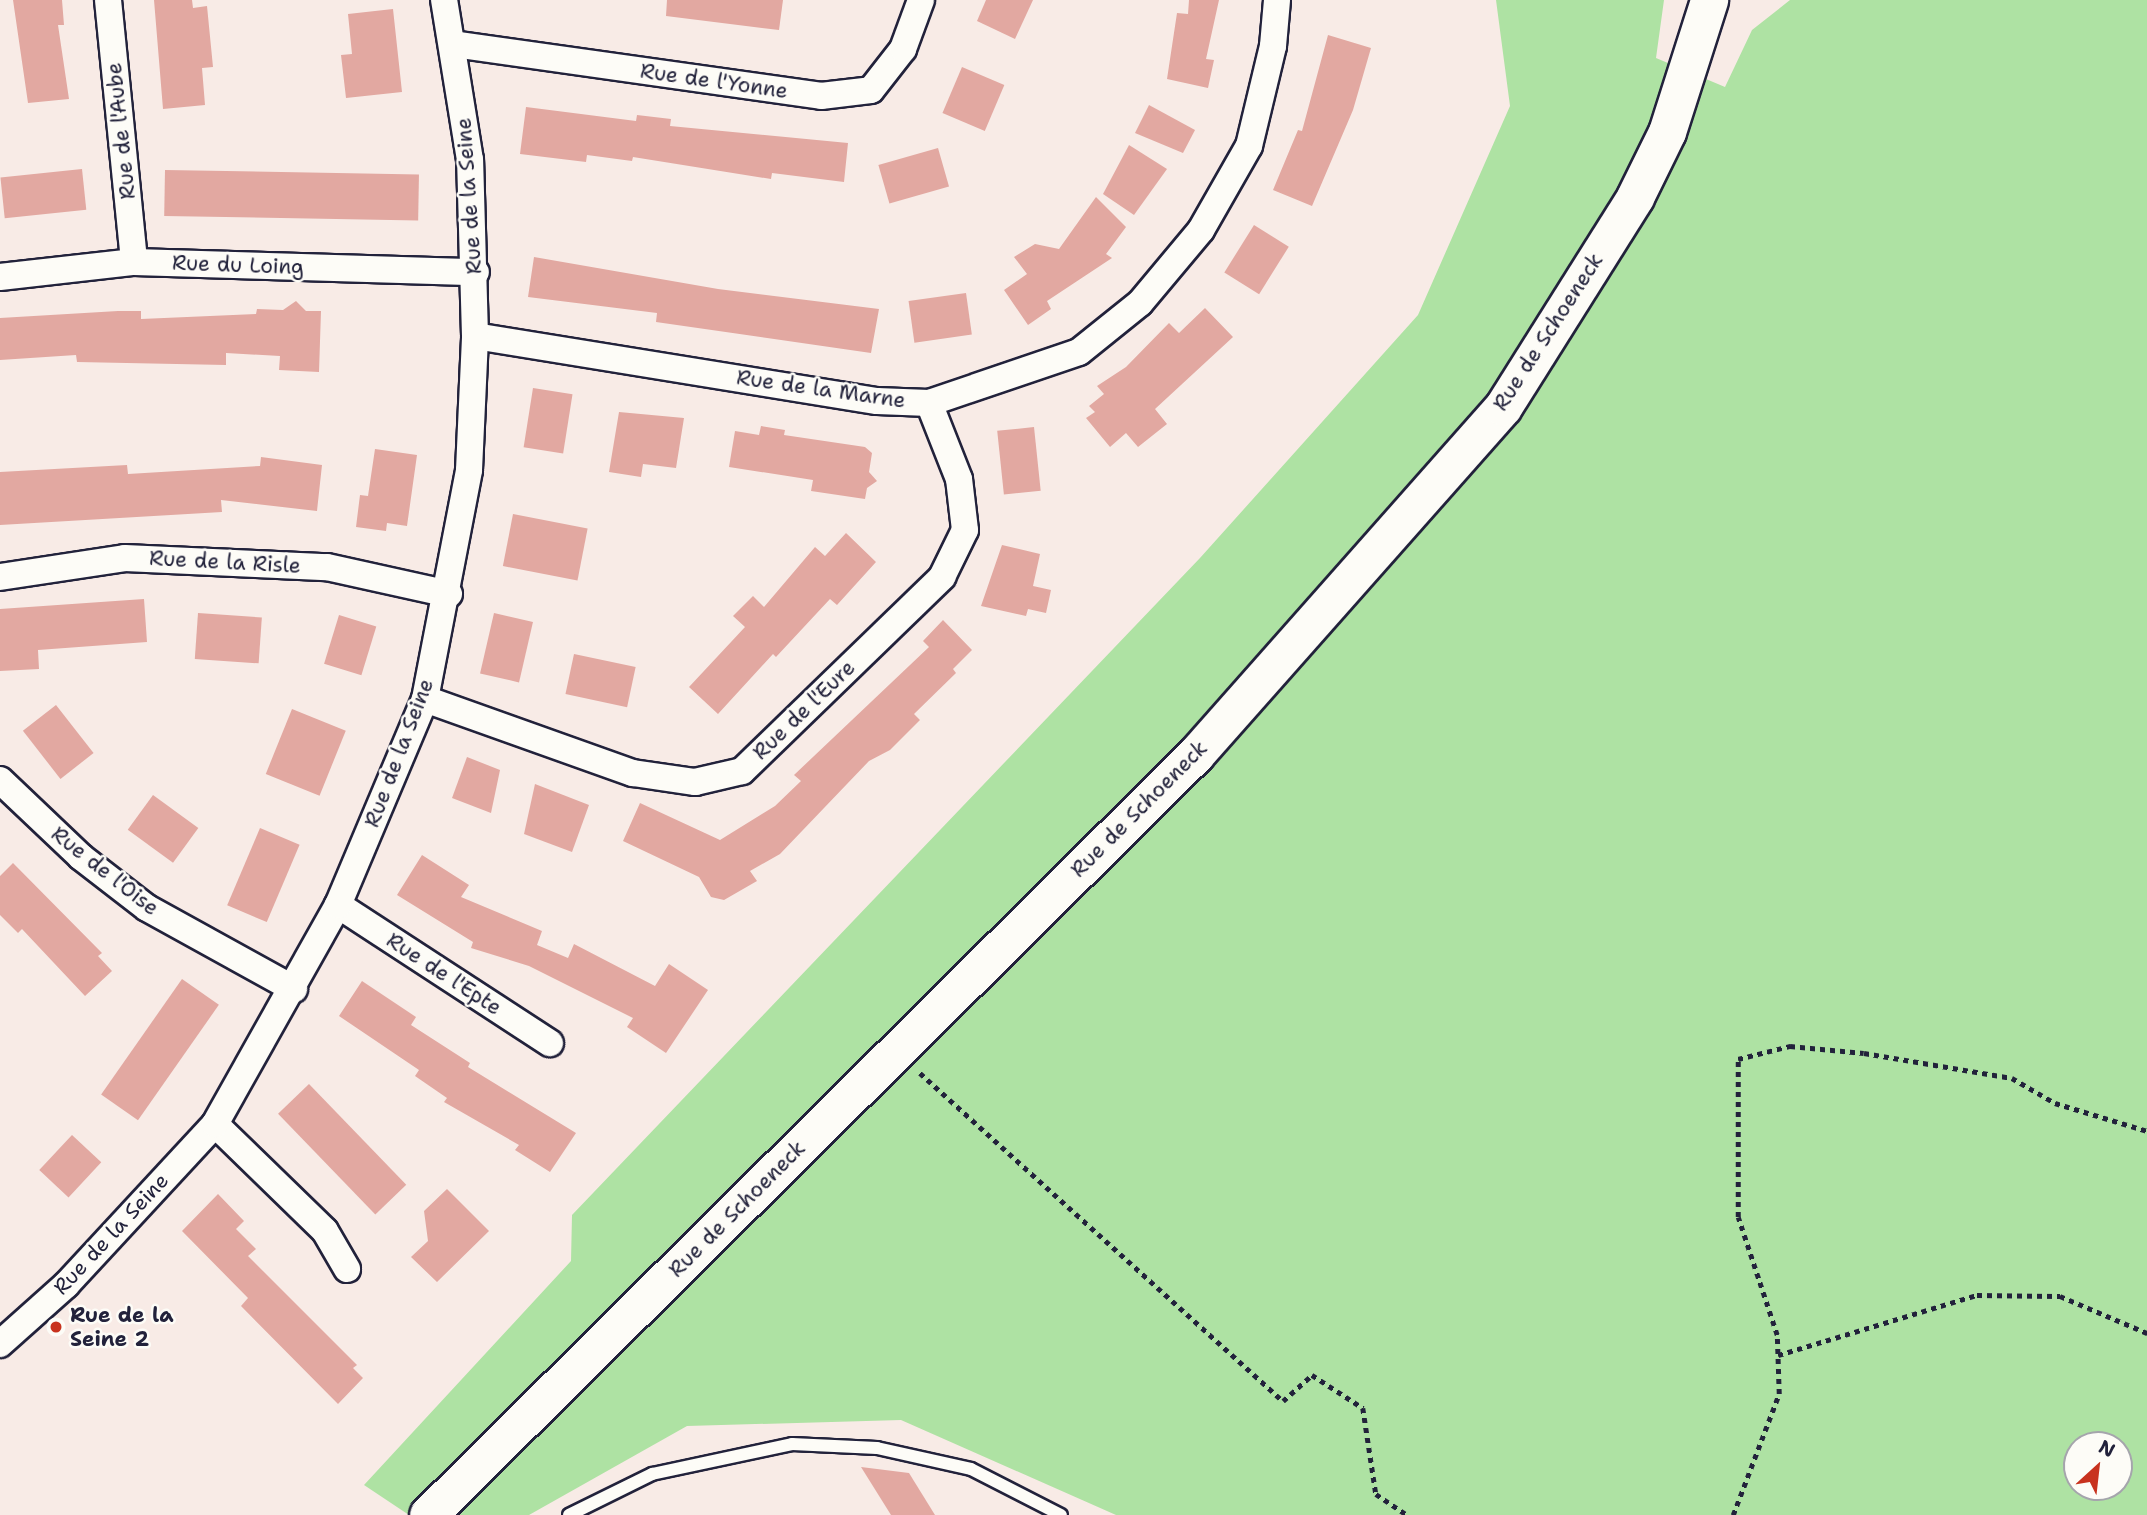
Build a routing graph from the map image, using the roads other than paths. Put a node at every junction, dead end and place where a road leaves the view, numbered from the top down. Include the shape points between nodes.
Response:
1 (108, 0) edge
2 (444, 0) edge
3 (921, 0) edge
4 (1277, 0) edge
5 (1709, 0) edge
6 (453, 44) junction
7 (134, 262) junction
8 (476, 272) junction
9 (0, 277) edge
10 (475, 335) junction
11 (929, 403) junction
12 (0, 577) edge
13 (449, 594) junction
14 (425, 699) junction
15 (0, 780) edge
16 (338, 905) junction
17 (294, 989) junction
18 (550, 1043) dead end
19 (215, 1124) junction
20 (347, 1269) dead end
21 (0, 1344) edge
22 (428, 1515) edge
23 (569, 1515) edge
24 (1061, 1515) edge

1 - 7 street, Rue de l'Aube
2 - 6 street, Rue de la Seine
3 - 6 street, Rue de l'Yonne via 903,49 871,90 821,96
4 - 11 street, Rue de la Marne via 1273,46 1249,146 1201,230 1140,303 1079,352
5 - 22 main road, Rue de Schoeneck via 1667,132 1640,186 1503,407 1196,754
6 - 8 street, Rue de la Seine via 470,160
7 - 8 street, Rue du Loing
7 - 9 street, Rue du Loing
8 - 10 street, Rue de la Seine
10 - 11 street, Rue de la Marne via 877,401
10 - 13 street, Rue de la Seine via 469,470
11 - 14 street, Rue de l'Eure via 958,480 965,530 942,577 742,771 695,782 633,773
12 - 13 street, Rue de la Risle via 125,558 327,567
13 - 14 street, Rue de la Seine
14 - 16 street, Rue de la Seine
15 - 17 street, Rue de l'Oise via 72,848 147,908
16 - 17 street, Rue de la Seine
16 - 18 street, Rue de l'Epte
17 - 19 street, Rue de la Seine
19 - 20 street via 325,1231
19 - 21 street, Rue de la Seine via 66,1284
23 - 24 lane via 652,1474 792,1444 877,1448 971,1469

